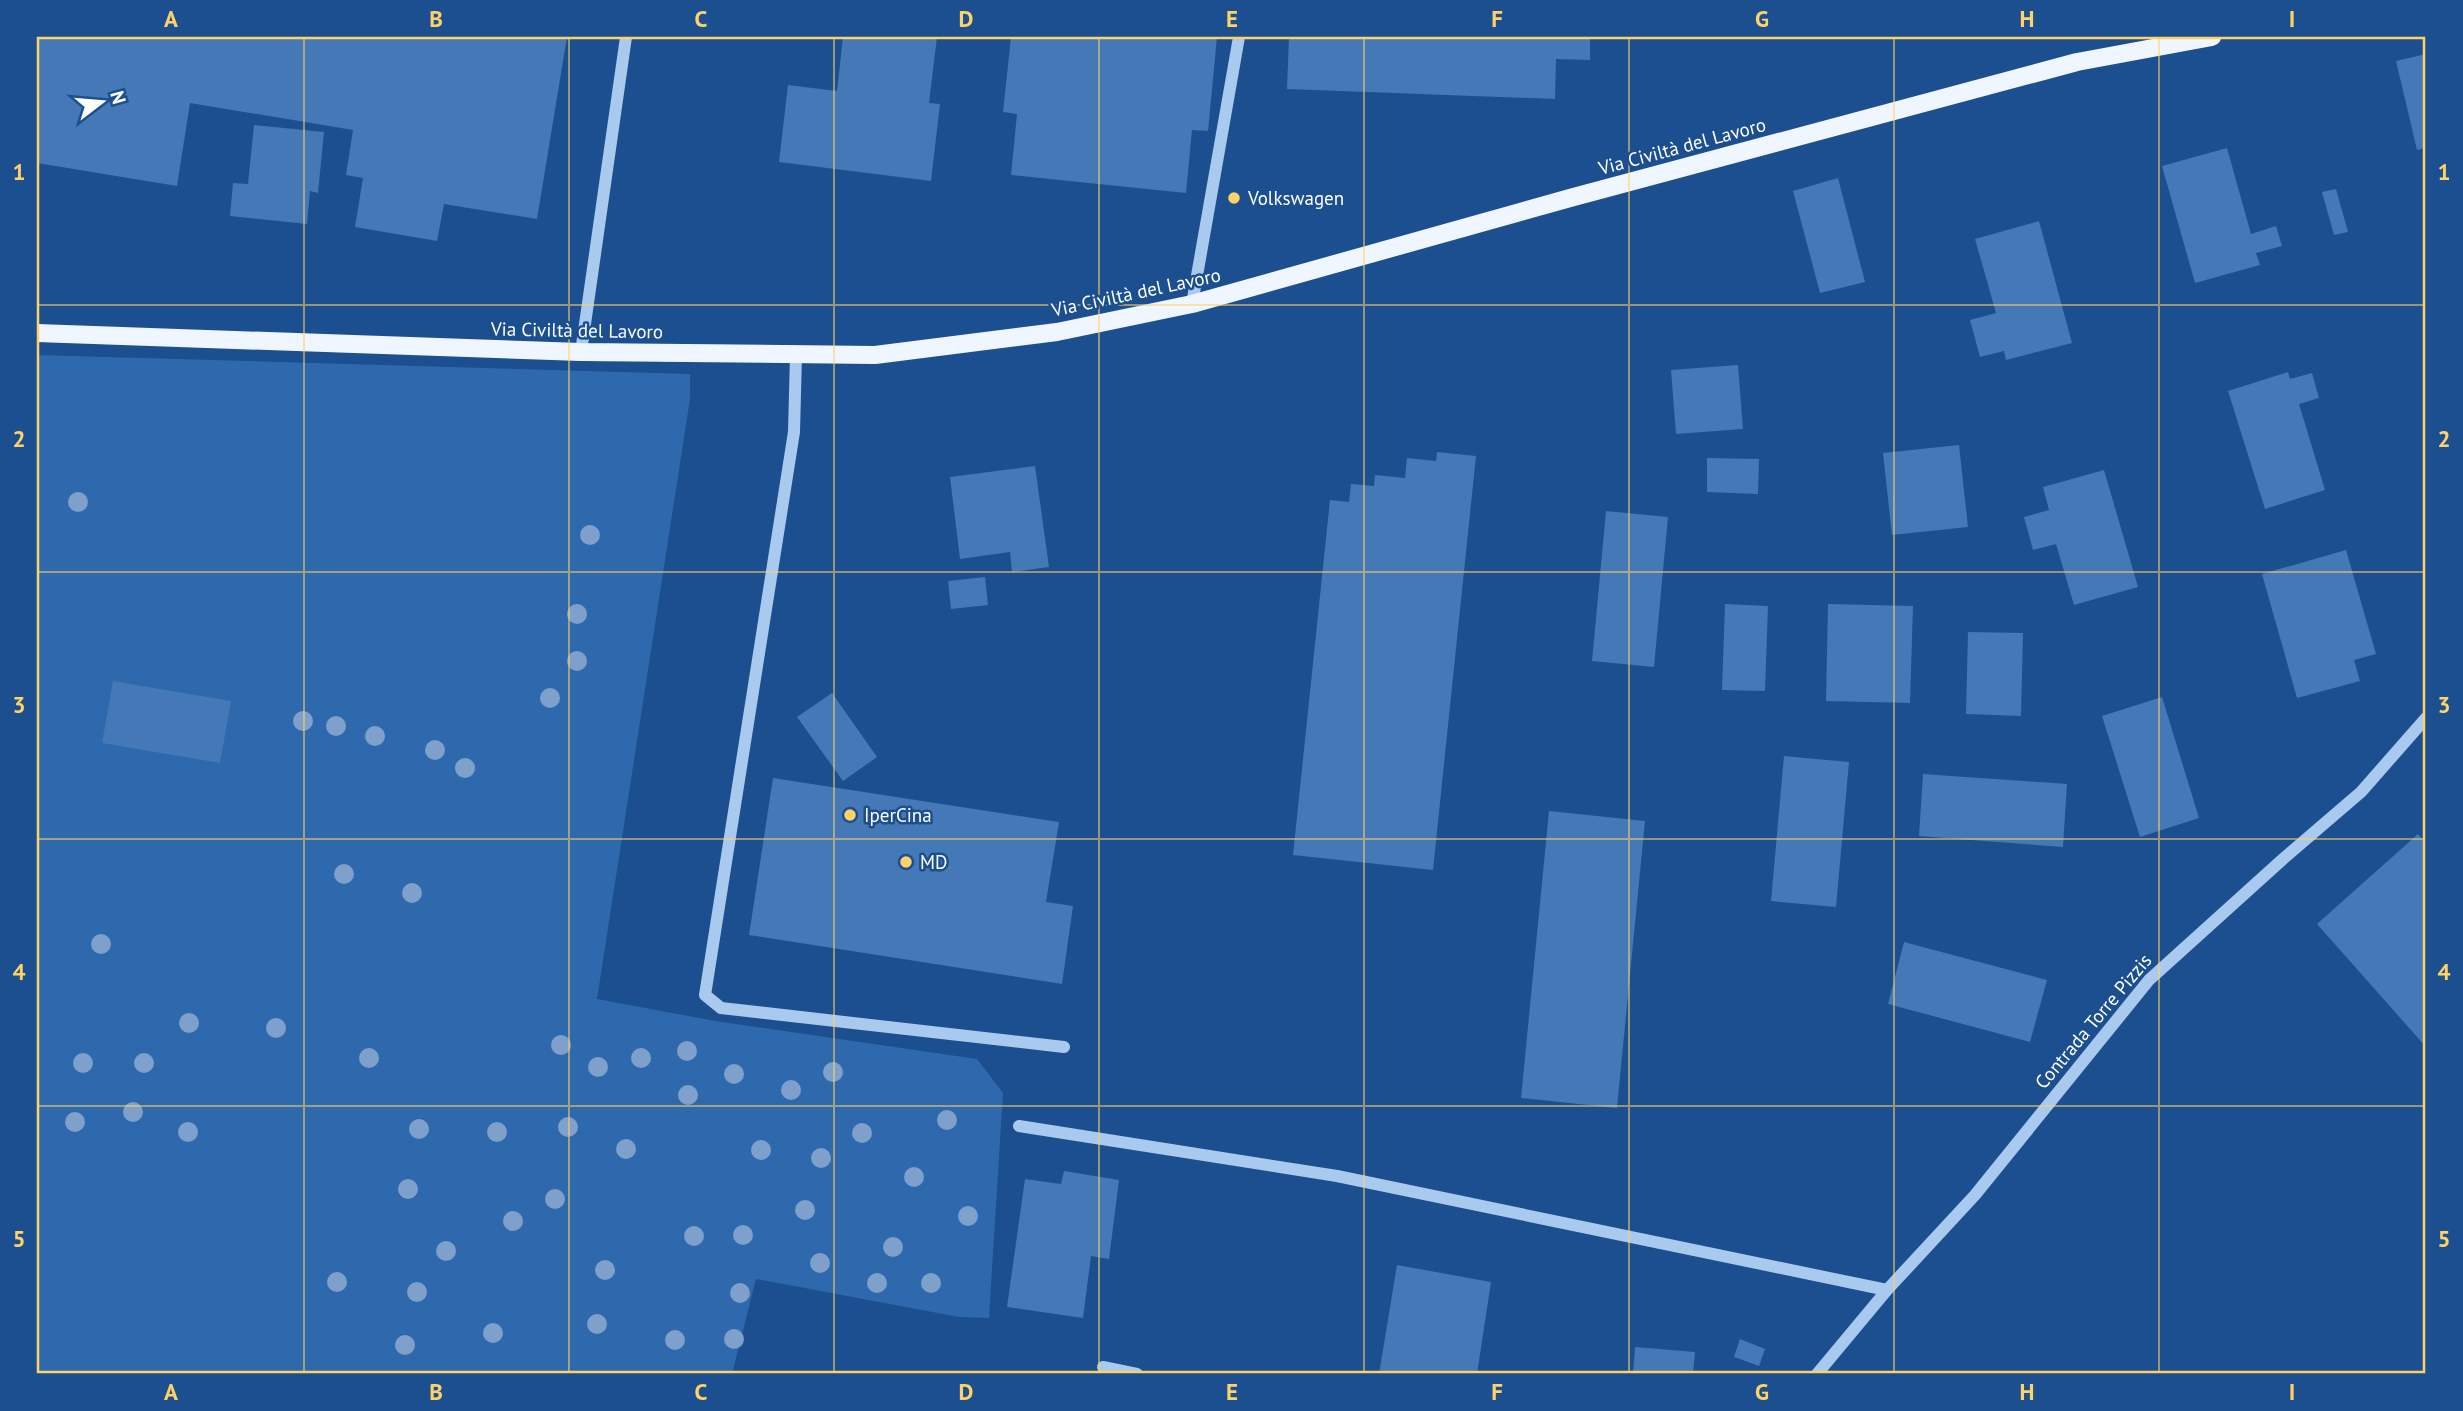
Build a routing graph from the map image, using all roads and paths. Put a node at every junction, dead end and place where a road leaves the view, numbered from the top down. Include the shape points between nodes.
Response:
1 (626, 37) edge
2 (1239, 37) edge
3 (2212, 37) edge
4 (1192, 304) junction
5 (37, 333) edge
6 (581, 352) junction
7 (796, 354) junction
8 (2426, 718) edge
9 (1064, 1047) dead end
10 (1019, 1126) dead end
11 (1887, 1290) junction
12 (1103, 1367) dead end
13 (1137, 1374) edge
14 (1817, 1374) edge

1 - 6 street
2 - 4 street
3 - 4 main road, Via Civiltà del Lavoro via 2077,62
4 - 7 main road, Via Civiltà del Lavoro via 1057,332 875,355
5 - 6 main road, Via Civiltà del Lavoro
6 - 7 main road, Via Civiltà del Lavoro
7 - 9 street via 794,432 705,995 721,1008
8 - 11 street, Contrada Torre Pizzis via 2361,792 2148,980 1975,1195
10 - 11 street via 1338,1177
11 - 14 street, Contrada Torre Pizzis
12 - 13 street

